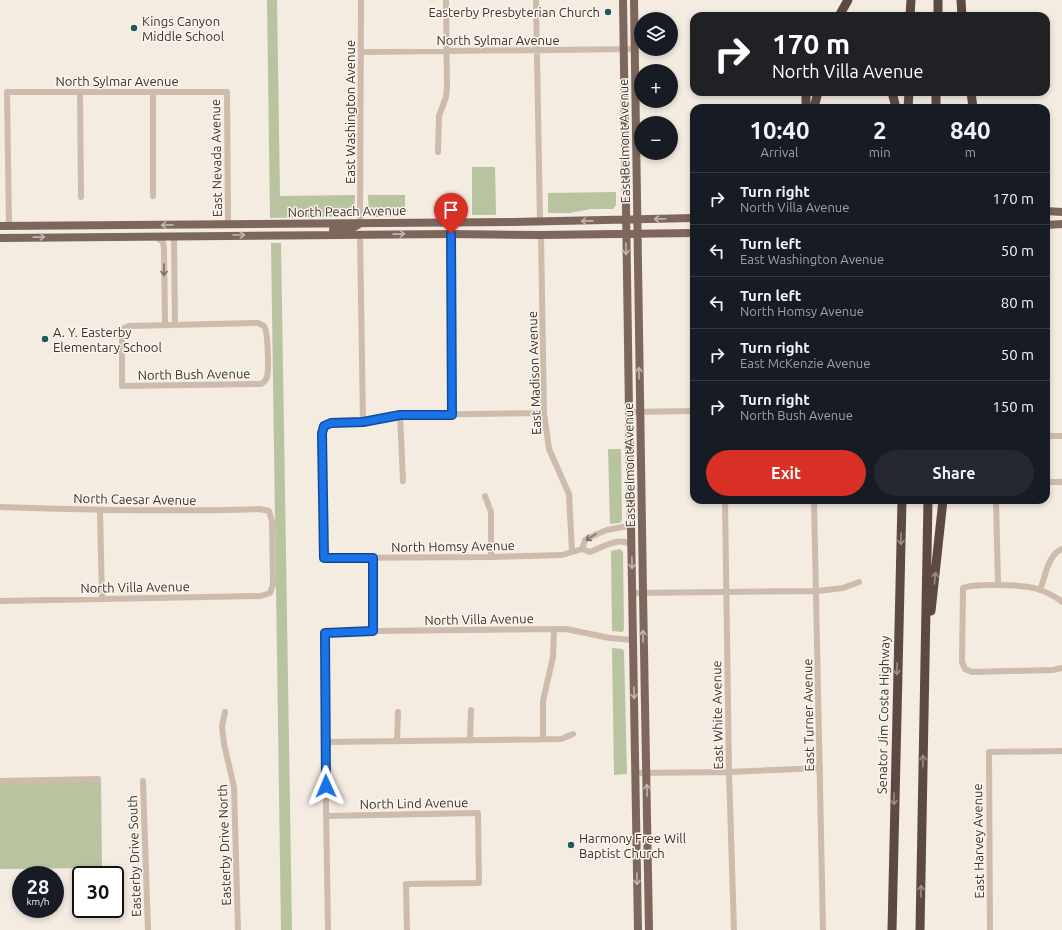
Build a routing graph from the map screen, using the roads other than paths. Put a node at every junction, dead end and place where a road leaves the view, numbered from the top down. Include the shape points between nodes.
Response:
1 (361, 0) edge
2 (446, 0) edge
3 (536, 0) edge
4 (623, 0) edge
5 (634, 0) edge
6 (848, 0) edge
7 (911, 0) edge
8 (938, 0) edge
9 (961, 0) edge
10 (634, 12) edge
11 (842, 12) edge
12 (910, 12) edge
13 (938, 12) edge
14 (962, 12) edge
15 (624, 49) junction
16 (634, 49) edge
17 (446, 51) junction
18 (537, 51) junction
19 (361, 52) junction
20 (635, 56) edge
21 (80, 92) junction
22 (153, 92) junction
23 (226, 92) joint
24 (438, 152) dead end
25 (153, 196) dead end
26 (81, 197) dead end
27 (1050, 211) edge
28 (1062, 212) edge
29 (690, 218) edge
30 (1062, 219) edge
31 (626, 220) junction
32 (637, 220) junction
33 (513, 222) junction
34 (540, 222) junction
35 (360, 223) junction
36 (228, 224) junction
37 (1050, 224) edge
38 (1050, 224) edge
39 (1062, 224) edge
40 (0, 226) edge
41 (9, 226) junction
42 (690, 232) edge
43 (451, 234) junction
44 (626, 234) junction
45 (637, 234) junction
46 (314, 235) junction
47 (360, 235) junction
48 (541, 235) junction
49 (155, 236) junction
50 (174, 236) junction
51 (0, 238) edge
52 (165, 325) junction
53 (175, 325) junction
54 (690, 411) edge
55 (628, 412) junction
56 (640, 412) junction
57 (544, 413) junction
58 (400, 415) junction
59 (452, 415) junction
60 (363, 422) junction
61 (1050, 436) edge
62 (1062, 436) edge
63 (403, 481) dead end
64 (1050, 482) edge
65 (1062, 482) edge
66 (485, 496) dead end
67 (725, 504) edge
68 (814, 504) edge
69 (902, 504) edge
70 (928, 504) edge
71 (943, 504) edge
72 (996, 504) edge
73 (0, 507) edge
74 (100, 511) junction
75 (631, 523) junction
76 (631, 545) junction
77 (582, 549) junction
78 (1062, 550) edge
79 (572, 552) junction
80 (491, 557) junction
81 (373, 558) junction
82 (859, 582) dead end
83 (998, 585) junction
84 (1040, 590) junction
85 (726, 591) junction
86 (817, 591) junction
87 (642, 592) junction
88 (270, 593) joint
89 (632, 593) junction
90 (102, 599) junction
91 (0, 601) edge
92 (1062, 602) edge
93 (554, 629) junction
94 (373, 631) junction
95 (633, 640) junction
96 (1062, 668) edge
97 (925, 672) junction
98 (471, 710) dead end
99 (224, 712) dead end
100 (398, 712) dead end
101 (573, 734) dead end
102 (543, 739) junction
103 (470, 740) junction
104 (397, 741) junction
105 (325, 742) junction
106 (1062, 751) edge
107 (820, 768) junction
108 (729, 772) junction
109 (635, 773) junction
110 (647, 773) junction
111 (98, 779) dead end
112 (143, 780) dead end
113 (0, 781) edge
114 (326, 816) junction
115 (148, 930) edge
116 (238, 930) edge
117 (328, 930) edge
118 (406, 930) edge
119 (638, 930) edge
120 (649, 930) edge
121 (734, 930) edge
122 (824, 930) edge
123 (892, 930) edge
124 (920, 930) edge
125 (990, 930) edge

1 - 19 street, East Washington Avenue
2 - 17 street
3 - 18 street
4 - 15 main road, East Belmont Avenue
5 - 10 main road, East Belmont Avenue
6 - 11 highway
7 - 12 highway
8 - 13 highway
9 - 14 highway
15 - 16 street, North Sylmar Avenue
15 - 18 street, North Sylmar Avenue
15 - 31 main road, East Belmont Avenue
17 - 18 street, North Sylmar Avenue
17 - 19 street, North Sylmar Avenue
17 - 24 street via 448,87 439,116
18 - 34 street
19 - 35 street, East Washington Avenue
20 - 32 main road, East Belmont Avenue
21 - 22 street, North Sylmar Avenue
21 - 26 street
21 - 41 street, North Sylmar Avenue via 7,92
22 - 23 street, North Sylmar Avenue
22 - 25 street
23 - 36 street, East Nevada Avenue
27 - 28 main road
29 -> 32 main road, North Peach Avenue
30 - 37 main road
31 - 32 main road, North Peach Avenue
31 -> 34 main road, North Peach Avenue
31 - 44 main road, East Belmont Avenue
32 - 45 main road, East Belmont Avenue
33 - 34 main road, North Peach Avenue
33 - 35 main road, North Peach Avenue
33 - 43 main road via 500,227 457,229
35 - 36 main road, North Peach Avenue
35 - 46 main road via 354,228 326,230
36 -> 41 main road, North Peach Avenue
36 - 50 main road via 221,229 182,231
38 - 39 main road
40 - 41 main road, North Peach Avenue
42 - 45 main road, North Peach Avenue
47 -> 43 main road, North Peach Avenue
43 - 48 main road, North Peach Avenue
43 - 59 street
44 - 45 main road, North Peach Avenue
44 - 48 main road, North Peach Avenue
44 -> 55 main road, East Belmont Avenue
56 -> 45 main road, East Belmont Avenue
46 - 47 main road, North Peach Avenue
50 -> 46 main road, North Peach Avenue
47 - 60 street
48 - 57 street, East Madison Avenue
49 - 50 main road, North Peach Avenue
51 -> 49 main road, North Peach Avenue
49 -> 52 street via 163,242 164,248
50 - 53 street
52 - 53 street
52 - 53 street, North Bush Avenue via 124,328 122,386 258,385 264,382 267,375 267,333 264,326 258,323
54 - 56 street
55 - 56 street
55 - 75 main road, East Belmont Avenue
56 - 87 main road, East Belmont Avenue
57 - 59 street
57 - 79 street, East Madison Avenue via 549,449 570,494
58 - 59 street
58 - 60 street
58 - 63 street
60 - 81 street, North Homsy Avenue via 331,423 324,426 324,558
61 - 62 street
64 - 65 street
66 - 80 street via 491,512
67 - 85 street, East White Avenue
68 - 86 street, East Turner Avenue
69 -> 123 highway, Senator Jim Costa Highway
70 - 97 highway
97 -> 71 highway
72 - 83 street
73 - 74 street, North Caesar Avenue
74 - 88 street, North Caesar Avenue via 269,511 272,521 273,585
74 - 90 street
75 - 76 main road, East Belmont Avenue
75 -> 77 street via 590,537 585,540
76 - 77 street, North Homsy Avenue via 622,541 590,552
76 -> 89 main road, East Belmont Avenue
77 - 79 street, North Homsy Avenue
78 - 84 street via 1057,551 1050,563
79 - 80 street, North Homsy Avenue via 562,555
80 - 81 street, North Homsy Avenue
81 - 94 street
82 - 86 street via 843,588
83 - 84 street
83 - 96 street via 970,585 963,588 962,662 965,669 972,672
84 - 92 street
85 - 86 street
85 - 87 street
85 - 108 street, East White Avenue
86 - 107 street, East Turner Avenue
87 - 89 street
110 -> 87 main road, East Belmont Avenue
88 - 90 street, North Villa Avenue via 261,596
89 - 95 main road, East Belmont Avenue
90 - 91 street, North Villa Avenue
93 - 94 street, North Villa Avenue
93 - 95 street, North Villa Avenue
93 - 102 street via 553,657 543,701
94 - 105 street, North Villa Avenue via 325,633
95 -> 109 main road, East Belmont Avenue
124 -> 97 highway
98 - 103 street
99 - 116 street, Easterby Drive North via 224,744 234,787
100 - 104 street
101 - 102 street via 561,739
102 - 103 street
103 - 104 street
104 - 105 street
105 - 114 street
106 - 125 street, East Harvey Avenue via 988,752
107 - 108 street
107 - 122 street, East Turner Avenue
108 - 110 street
108 - 121 street, East White Avenue
109 - 110 street
109 -> 119 main road, East Belmont Avenue
120 -> 110 main road, East Belmont Avenue
111 - 113 street
112 - 115 street, Easterby Drive South
114 - 117 street
114 - 118 street, North Lind Avenue via 478,813 479,883 406,884

